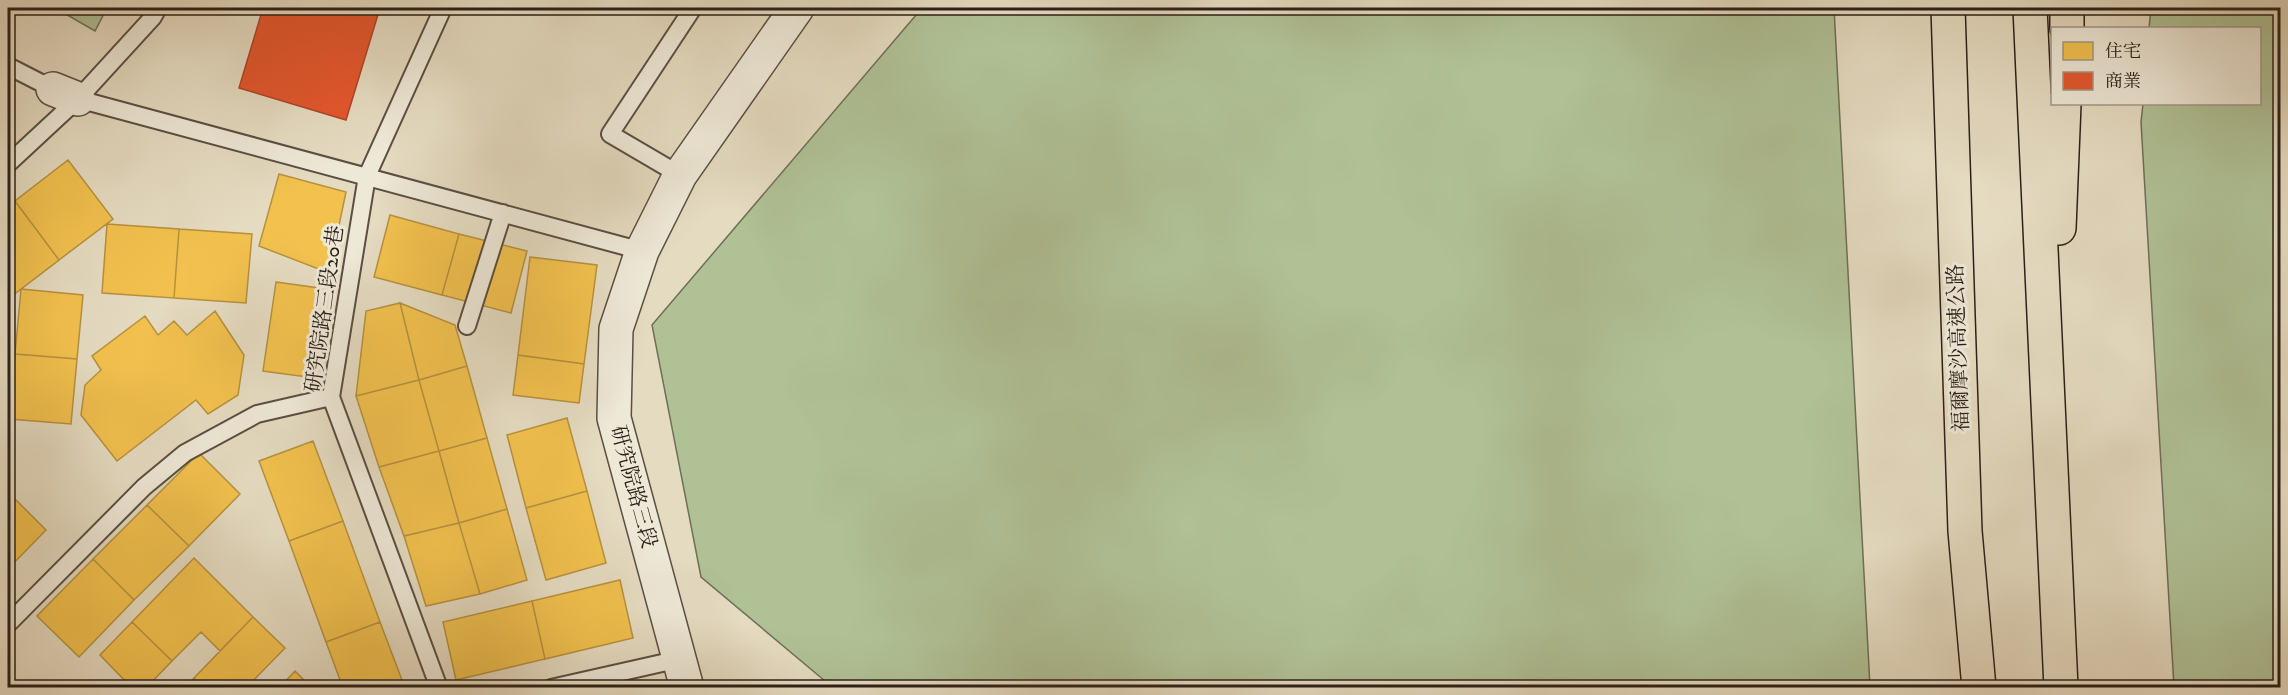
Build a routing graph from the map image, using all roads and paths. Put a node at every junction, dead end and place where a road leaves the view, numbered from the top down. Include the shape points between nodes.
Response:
1 (158, 8) edge
2 (443, 8) edge
3 (693, 8) edge
4 (797, 8) edge
5 (1948, 8) edge
6 (2030, 8) edge
7 (2067, 8) edge
8 (2067, 27) edge
9 (8, 66) edge
10 (66, 94) junction
11 (2064, 105) edge
12 (8, 164) edge
13 (680, 175) junction
14 (368, 176) junction
15 (503, 213) junction
16 (642, 251) junction
17 (467, 326) dead end
18 (331, 397) junction
19 (2050, 469) junction
20 (8, 624) edge
21 (683, 673) edge
22 (439, 687) edge
23 (551, 687) edge
24 (1979, 687) edge
25 (2061, 687) edge

1 - 10 lane
2 - 14 lane, 研究院路三段20巷
3 - 13 lane via 610,134
4 - 13 street, 研究院路三段
5 - 24 highway, 福爾摩沙高速公路 via 1965,531
6 - 19 highway
7 - 8 highway
9 - 10 lane
10 - 12 lane
10 - 14 lane
11 - 19 highway
13 - 16 street, 研究院路三段
14 - 15 lane
14 - 18 lane, 研究院路三段20巷
15 - 16 lane
15 - 17 lane
16 - 21 street, 研究院路三段 via 616,329 614,418
18 - 20 lane via 257,414 185,453 144,487
18 - 22 lane, 研究院路三段20巷
19 - 25 highway
21 - 23 lane

